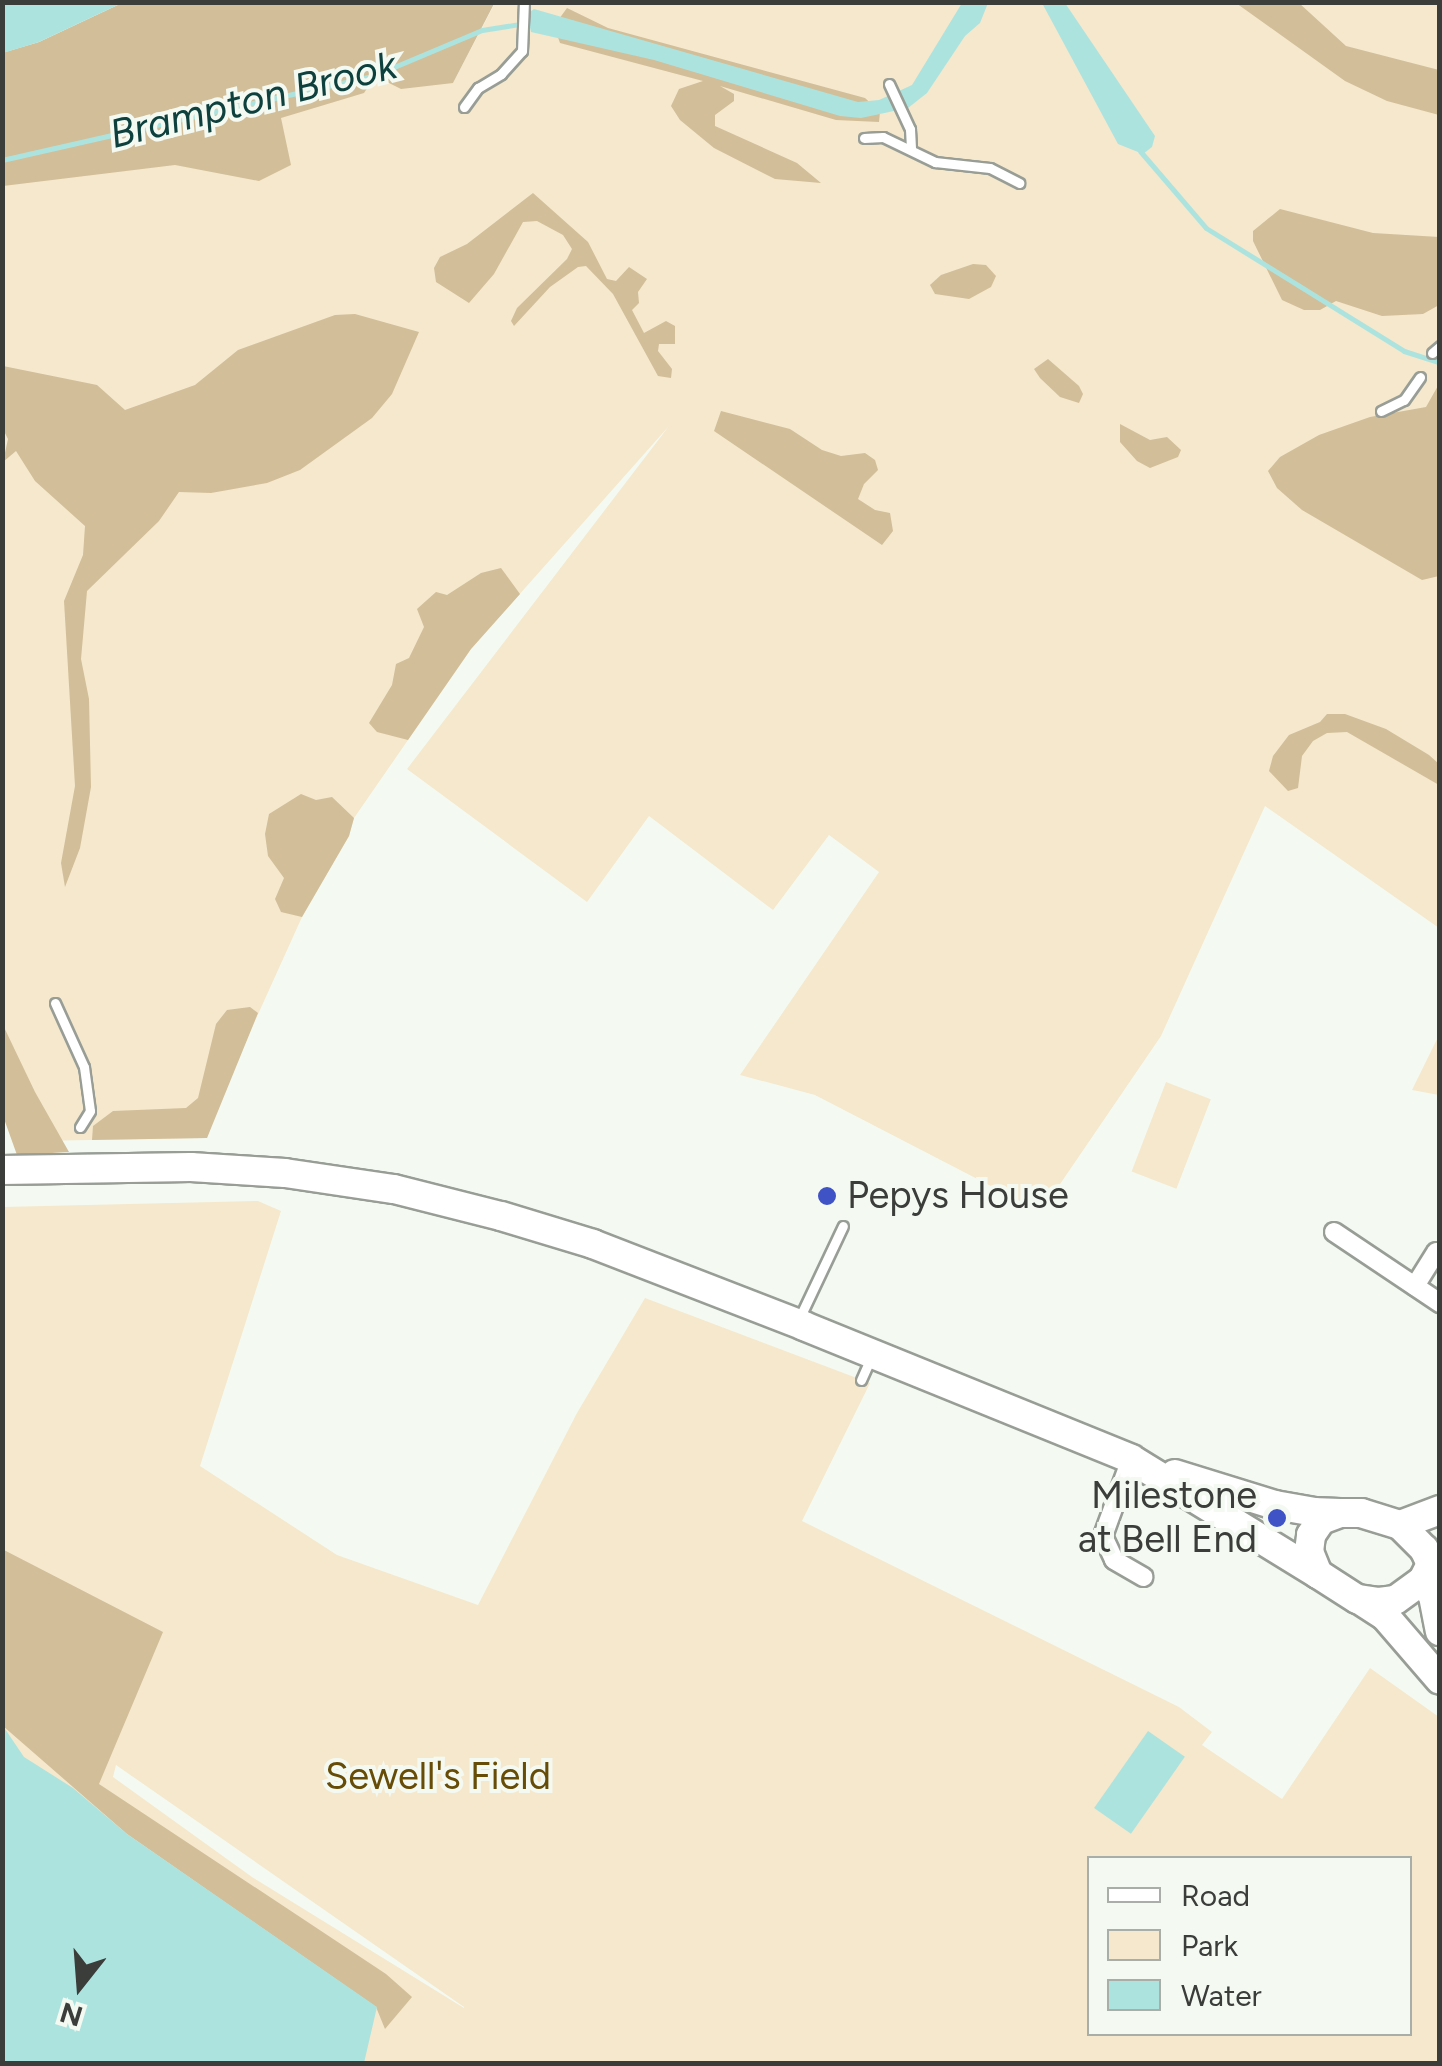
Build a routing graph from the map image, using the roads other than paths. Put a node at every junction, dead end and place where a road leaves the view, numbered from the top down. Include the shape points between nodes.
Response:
1 (524, 4) edge
2 (890, 84) dead end
3 (464, 107) dead end
4 (864, 138) dead end
5 (910, 148) junction
6 (1019, 182) dead end
7 (1420, 377) dead end
8 (1381, 411) dead end
9 (55, 1003) dead end
10 (80, 1128) dead end
11 (2, 1170) edge
12 (843, 1226) dead end
13 (1334, 1232) dead end
14 (1436, 1252) dead end
15 (1415, 1286) junction
16 (1440, 1303) edge
17 (801, 1324) junction
18 (873, 1353) junction
19 (860, 1380) dead end
20 (1134, 1461) junction
21 (1440, 1510) edge
22 (1340, 1512) junction
23 (1400, 1525) junction
24 (1431, 1565) edge
25 (1318, 1574) junction
26 (1143, 1578) dead end
27 (1357, 1599) junction
28 (1440, 1631) edge
29 (1440, 1680) edge

1 - 3 lane via 525,43 518,58
2 - 5 lane
4 - 5 lane via 882,136
5 - 6 lane via 935,162 990,168
7 - 8 lane via 1404,400
9 - 10 lane via 84,1067 90,1111
11 - 17 main road via 191,1167 394,1188 593,1244
12 - 17 lane
13 - 15 street
14 - 15 street
15 - 16 street
17 - 18 main road
18 - 19 lane
18 - 20 main road
20 - 22 main road via 1274,1505
20 - 25 main road
20 - 26 street via 1103,1536 1114,1560
21 - 23 main road
22 - 23 main road
22 - 25 main road via 1321,1520 1311,1535
23 - 24 main road
24 - 27 main road via 1396,1600
24 - 28 main road
25 - 27 main road
27 - 29 main road via 1385,1616

